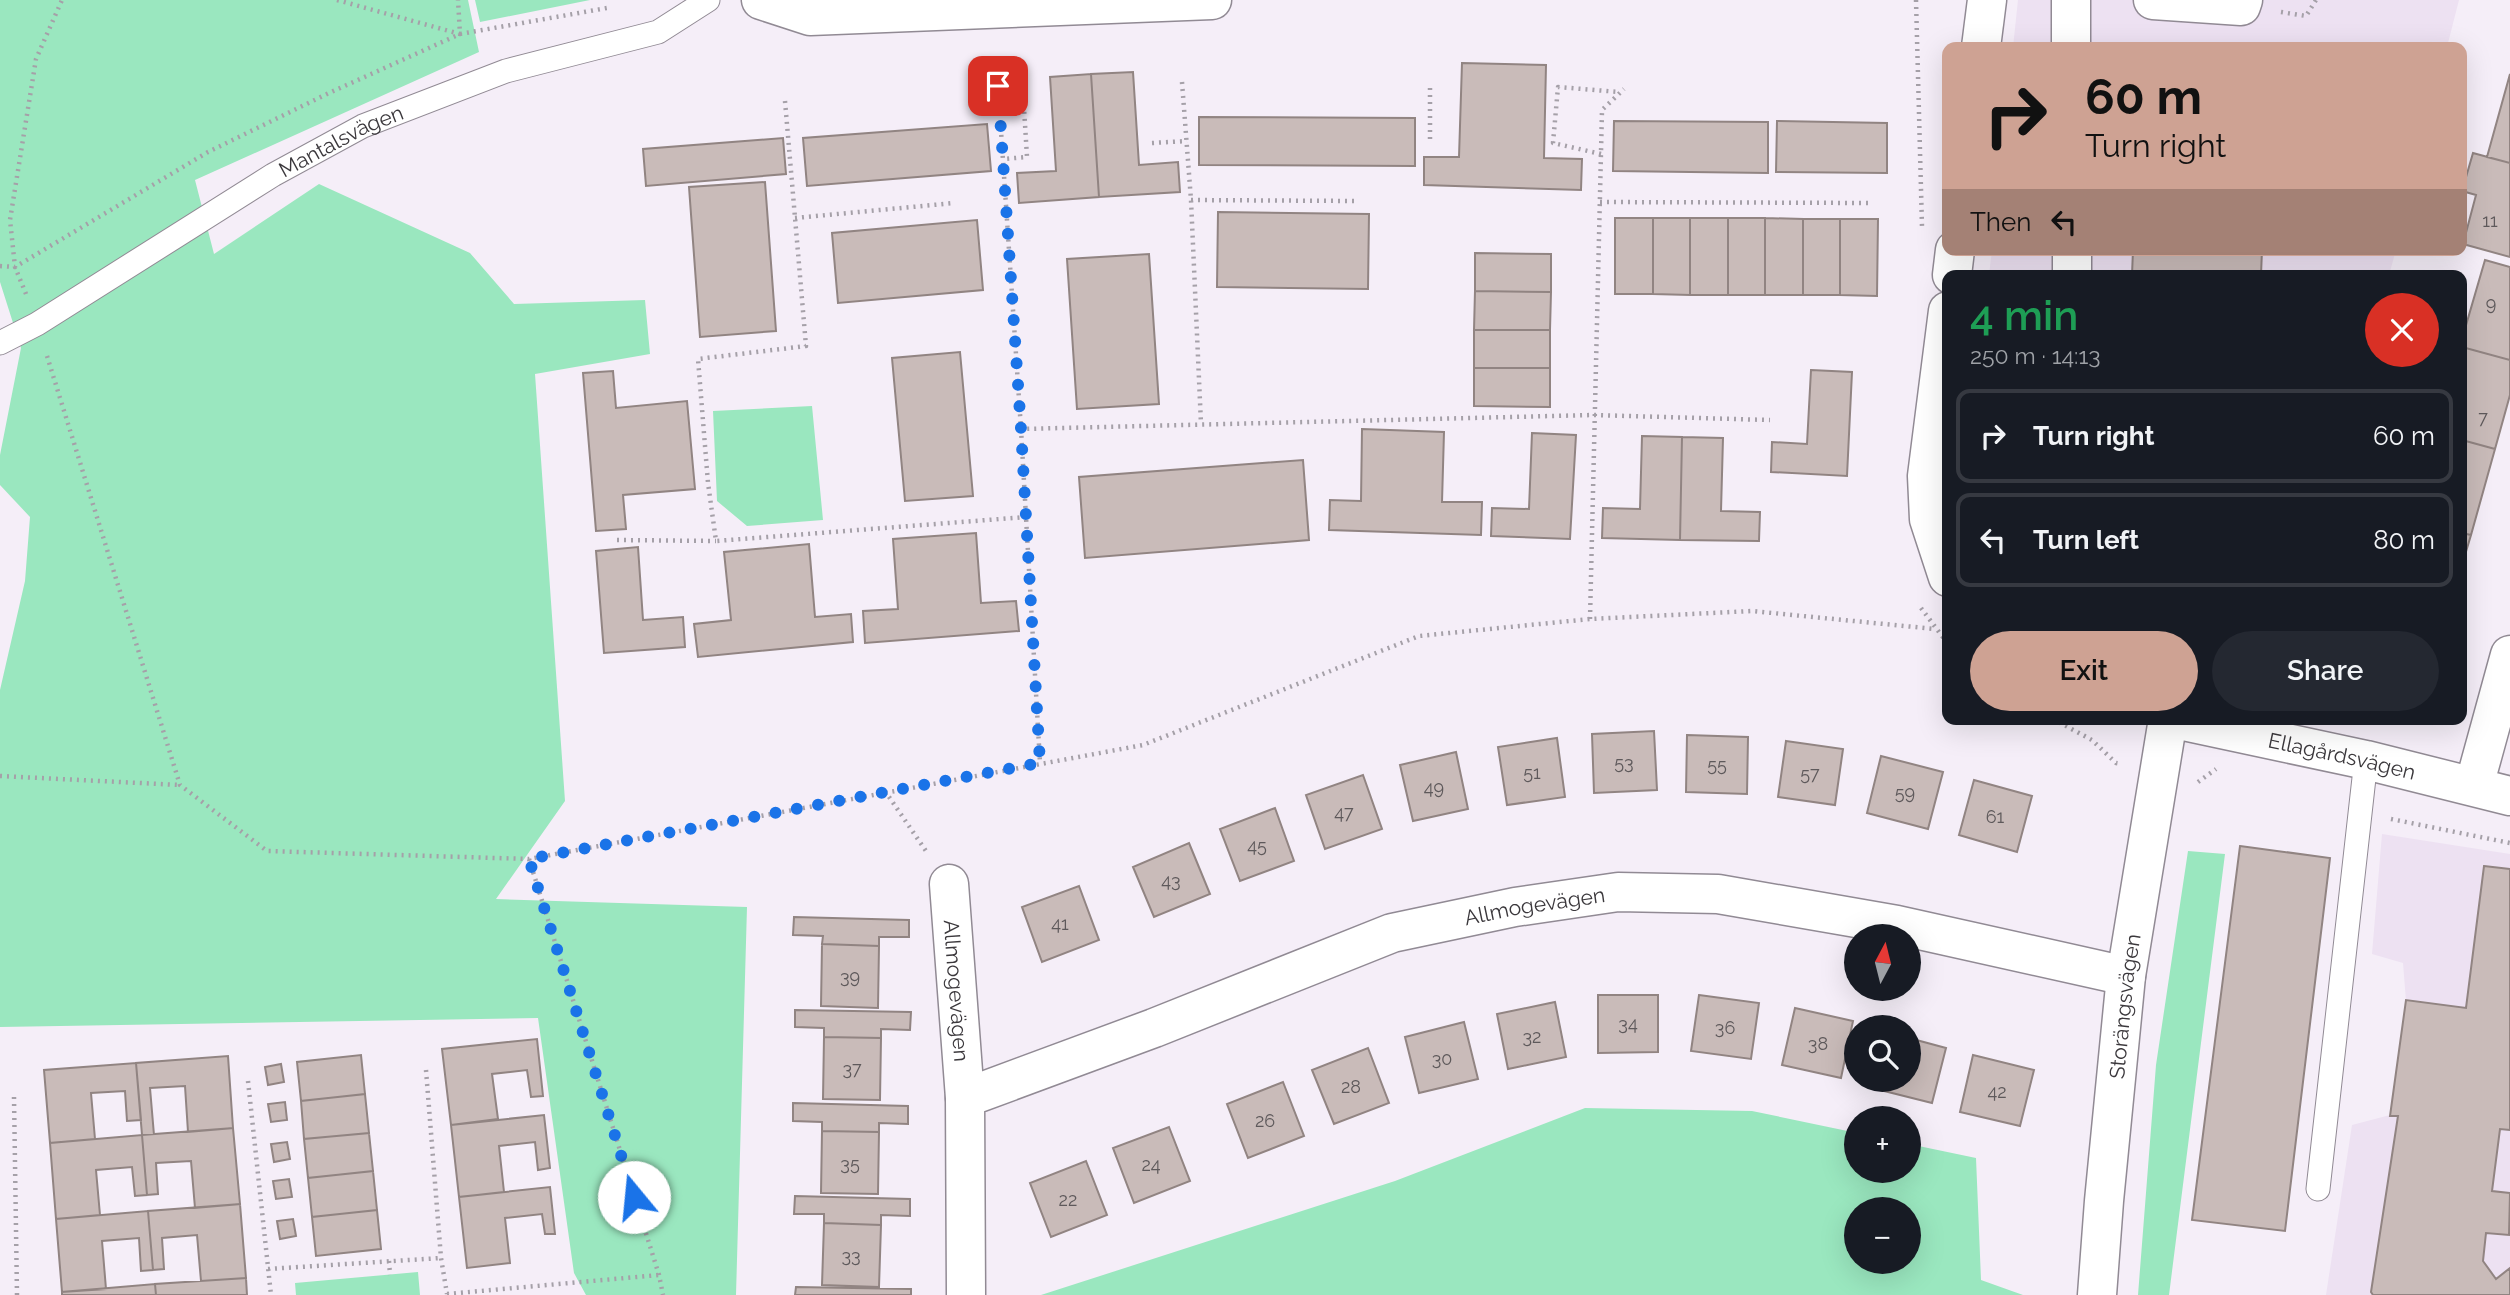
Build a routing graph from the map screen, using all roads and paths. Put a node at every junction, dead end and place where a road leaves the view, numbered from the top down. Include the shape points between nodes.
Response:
1 (62, 0) edge
2 (337, 0) edge
3 (458, 0) edge
4 (709, 0) edge
5 (761, 0) edge
6 (1212, 0) edge
7 (1987, 0) edge
8 (2071, 0) edge
9 (2153, 0) edge
10 (2243, 0) edge
11 (2197, 1) edge
12 (1982, 42) edge
13 (2071, 42) edge
14 (1182, 82) dead end
15 (998, 86) dead end
16 (1430, 88) dead end
17 (785, 101) dead end
18 (1000, 109) junction
19 (1430, 139) dead end
20 (1187, 141) junction
21 (1152, 143) dead end
22 (1601, 154) junction
23 (1003, 159) junction
24 (1191, 200) junction
25 (1356, 201) dead end
26 (1600, 202) junction
27 (954, 203) dead end
28 (1870, 203) dead end
29 (795, 218) junction
30 (0, 266) edge
31 (15, 267) junction
32 (37, 324) junction
33 (0, 343) edge
34 (1942, 358) edge
35 (1593, 415) junction
36 (1770, 420) dead end
37 (1201, 424) junction
38 (1021, 429) junction
39 (1026, 517) junction
40 (617, 540) dead end
41 (716, 541) junction
42 (1942, 559) edge
43 (1590, 619) junction
44 (1942, 637) edge
45 (2510, 655) edge
46 (2064, 725) edge
47 (2167, 725) edge
48 (2202, 725) edge
49 (2366, 760) junction
50 (1040, 763) junction
51 (2116, 763) dead end
52 (0, 776) edge
53 (180, 785) junction
54 (2474, 786) junction
55 (885, 791) junction
56 (2510, 796) edge
57 (2358, 812) junction
58 (2510, 843) edge
59 (529, 859) junction
60 (949, 884) joint
61 (2126, 976) junction
62 (426, 1070) dead end
63 (248, 1081) dead end
64 (14, 1097) dead end
65 (965, 1098) junction
66 (2318, 1189) dead end
67 (442, 1258) junction
68 (389, 1261) junction
69 (268, 1269) junction
70 (390, 1275) dead end
71 (659, 1275) junction
72 (17, 1295) edge
73 (271, 1295) edge
74 (447, 1295) edge
75 (663, 1295) edge
76 (966, 1295) edge
77 (2097, 1295) edge

1 - 31 path via 36,59 10,220
2 - 3 path via 460,34
4 - 32 lane, Mantalsvägen via 658,32 506,71 363,126 273,175
5 - 6 street via 810,16
7 - 12 street
8 - 13 street
9 - 11 street
10 - 11 street via 2241,6
14 - 20 path
15 - 18 path
16 - 19 path
17 - 29 path
18 - 23 path
18 - 23 path via 1024,108 1027,158
20 - 21 path
20 - 24 path
22 - 22 path via 1602,110 1622,91 1558,87 1553,143
22 - 26 path
23 - 38 path
24 - 25 path
24 - 37 path
26 - 28 path
26 - 35 path
27 - 29 path
29 - 41 path via 806,346 698,359
30 - 31 path
31 - 32 path
32 - 33 lane, Mantalsvägen
32 - 53 path
34 - 42 street via 1927,476 1929,519
35 - 36 path
35 - 37 path
35 - 43 path
37 - 38 path
38 - 39 path
39 - 41 path
39 - 50 path
40 - 41 path
43 - 44 path via 1752,611 1935,629
43 - 50 path via 1419,636 1143,745
45 - 54 street
46 - 51 path via 2092,740
47 - 61 street, Storängsvägen
48 - 49 street, Ellagårdsvägen
49 - 54 street, Ellagårdsvägen
49 - 57 lane
50 - 55 path
52 - 53 path
53 - 59 path via 267,851
54 - 56 street, Ellagårdsvägen
55 - 59 path
55 - 60 path
57 - 58 path
57 - 66 lane
59 - 71 path
60 - 65 street, Allmogevägen
61 - 65 street, Allmogevägen via 1897,925 1718,894 1618,892 1392,933
61 - 77 street, Storängsvägen
62 - 67 path
63 - 69 path
64 - 72 path
65 - 76 street, Allmogevägen
67 - 68 path
67 - 74 path
68 - 69 path
68 - 70 path
69 - 73 path
71 - 74 path
71 - 75 path

